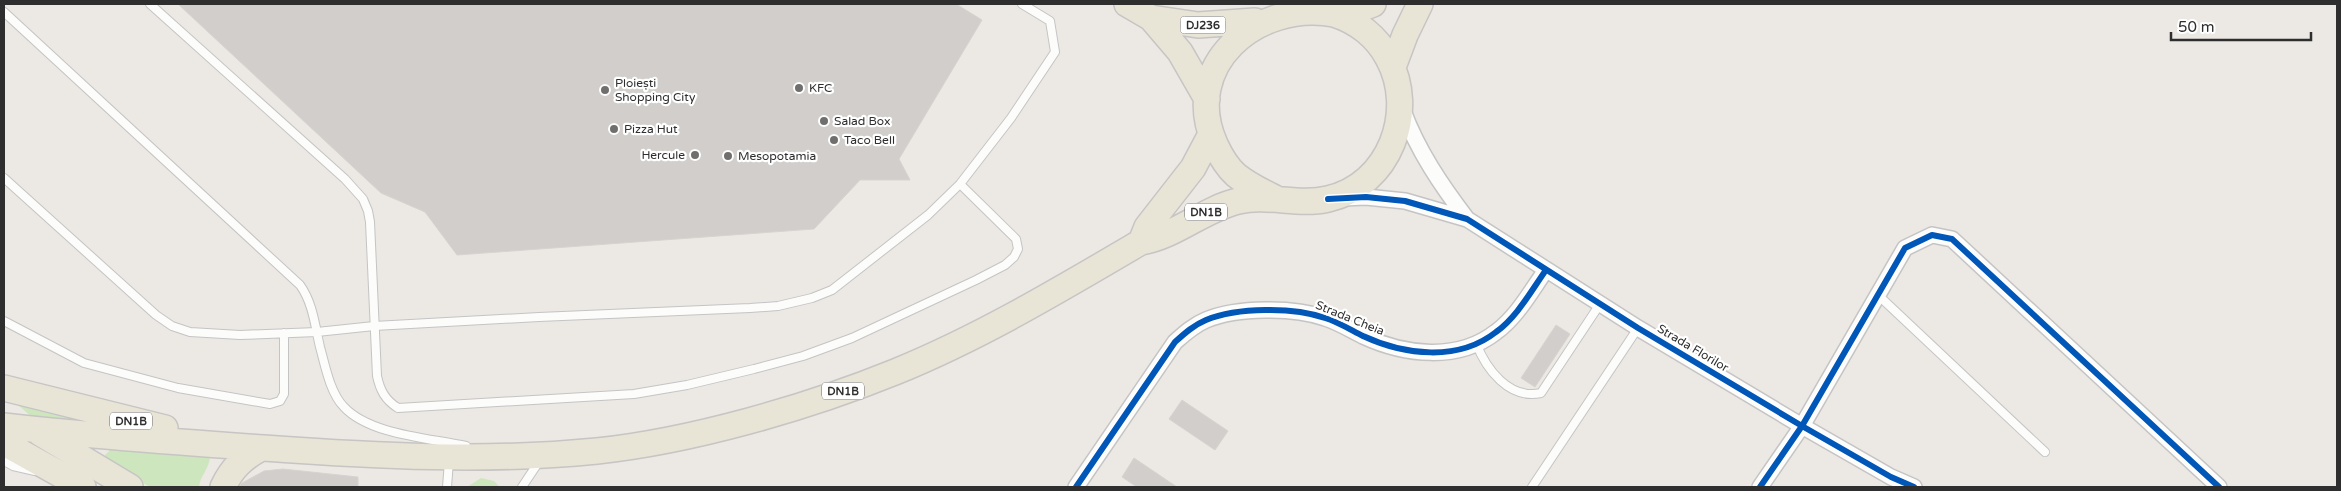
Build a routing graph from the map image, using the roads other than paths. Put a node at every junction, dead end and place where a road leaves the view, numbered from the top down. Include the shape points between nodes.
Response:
1 (150, 4) edge
2 (1022, 4) edge
3 (1374, 4) edge
4 (1420, 4) edge
5 (1140, 9) edge
6 (4, 12) edge
7 (1342, 16) junction
8 (1255, 21) junction
9 (1393, 67) junction
10 (1207, 99) junction
11 (1401, 108) junction
12 (1211, 134) junction
13 (4, 178) edge
14 (960, 184) junction
15 (1275, 198) junction
16 (1328, 199) junction
17 (1467, 219) junction
18 (1141, 242) junction
19 (1546, 270) junction
20 (1878, 295) junction
21 (1600, 304) junction
22 (4, 321) edge
23 (374, 326) junction
24 (1638, 328) junction
25 (317, 332) junction
26 (284, 333) junction
27 (1476, 343) junction
28 (4, 388) edge
29 (4, 410) edge
30 (4, 426) edge
31 (1802, 426) junction
32 (35, 430) junction
33 (4, 442) edge
34 (260, 448) junction
35 (2045, 452) dead end
36 (544, 455) junction
37 (517, 457) junction
38 (449, 459) junction
39 (4, 462) edge
40 (53, 470) junction
41 (83, 487) edge
42 (130, 487) edge
43 (223, 487) edge
44 (447, 487) edge
45 (522, 487) edge
46 (1076, 487) edge
47 (1532, 487) edge
48 (1760, 487) edge
49 (1914, 487) edge
50 (2219, 487) edge

1 - 23 lane via 324,158 363,199 370,222
2 - 14 lane via 1050,21 1055,52 1017,110
3 - 7 main road
4 - 9 main road
5 - 8 main road, DJ236 via 1198,25
5 - 10 main road, DJ236 via 1180,52
6 - 25 lane via 300,285 311,305
7 - 8 main road, DN1B via 1321,10 1298,9 1276,12
7 - 9 main road, DN1B via 1373,36
8 - 10 main road, DN1B via 1227,46 1217,62
9 - 11 main road, DN1B
10 - 12 main road, DN1B
11 - 16 main road, DN1B via 1394,141 1380,166 1366,181
11 - 17 street via 1412,136 1433,172
12 - 15 main road, DN1B via 1235,174 1253,188
12 - 18 main road, DN1B via 1193,168 1147,227
13 - 26 lane via 172,326 197,333
14 - 23 lane via 928,215 832,290 795,303 750,308
14 - 23 lane via 1016,239 1018,249 1014,257 852,338 803,356 714,379 634,394 398,408 388,402 380,387
15 - 16 main road, DN1B via 1302,202
15 - 18 main road, DN1B via 1222,206 1156,239
16 - 17 street via 1366,197 1405,201
17 - 19 street, Strada Florilor
18 - 36 main road, DN1B via 957,345 836,394 669,439 598,451
19 - 21 street, Strada Florilor
19 - 27 street, Strada Cheia via 1511,318 1496,333
20 - 31 street
20 - 35 lane
20 - 50 street via 1905,248 1932,235 1952,239
21 - 24 street, Strada Florilor
21 - 27 lane via 1540,393 1518,392 1492,373
22 - 26 lane via 93,366 178,388 270,404 280,401 284,394
23 - 25 lane
24 - 31 street, Strada Florilor
24 - 47 lane
25 - 26 lane
25 - 37 lane via 332,388 342,406 356,417 376,427
27 - 46 street, Strada Cheia via 1455,351 1427,354 1365,337 1327,318 1293,311 1254,311 1206,320 1188,330 1176,342
28 - 34 main road, DN1B via 118,418
29 - 32 main road
30 - 32 main road, DN1B
31 - 48 street
31 - 49 street, Strada Florilor
32 - 34 main road, DN1B
32 - 42 main road
33 - 40 main road
34 - 38 main road, DN1B
34 - 43 main road via 232,470
36 - 37 main road, DN1B
36 - 45 lane
37 - 38 main road, DN1B
38 - 44 lane
39 - 40 lane via 32,471
40 - 41 main road

